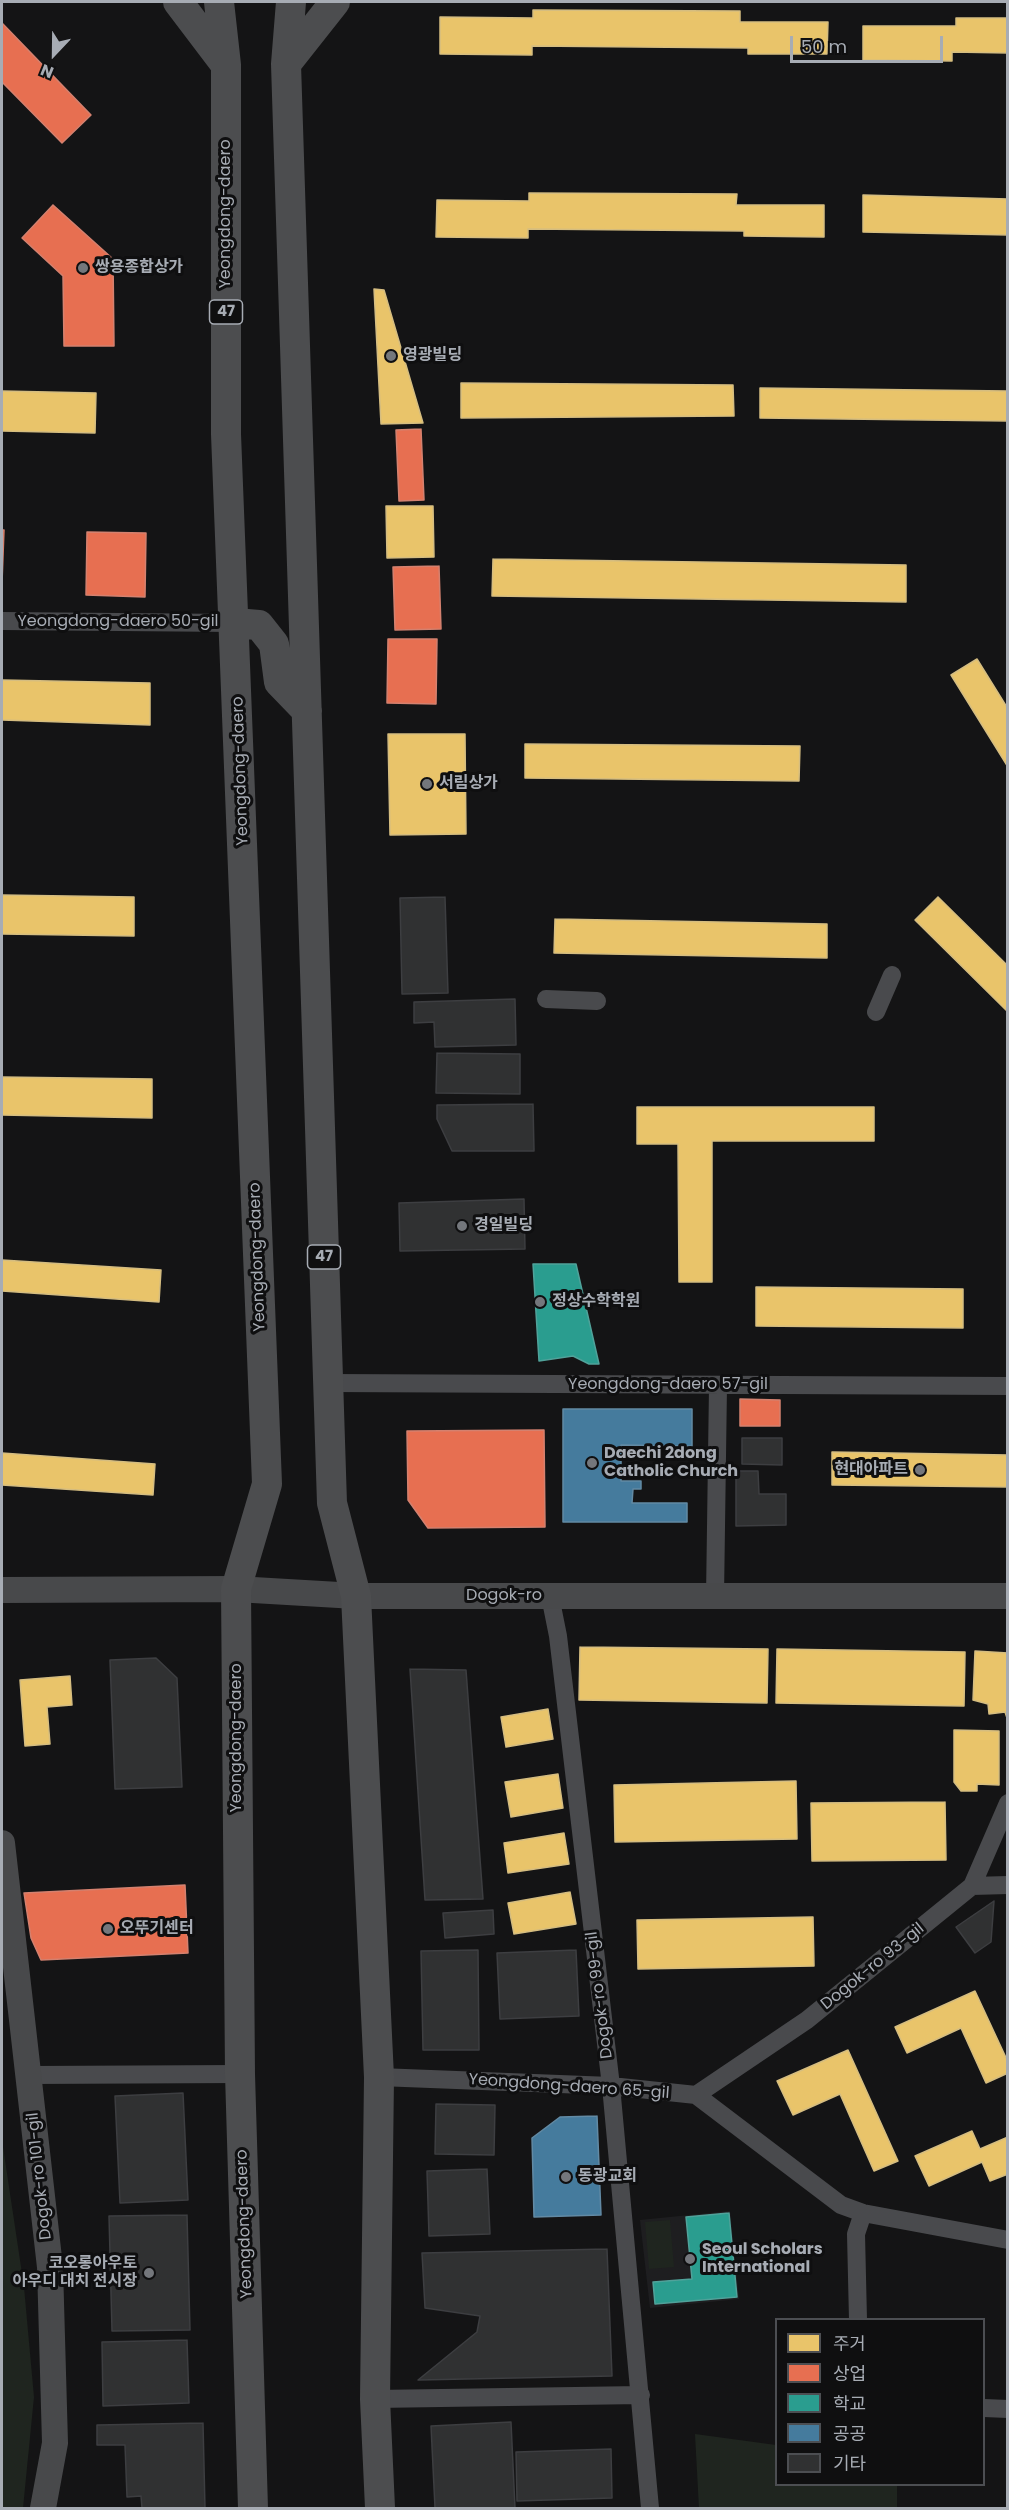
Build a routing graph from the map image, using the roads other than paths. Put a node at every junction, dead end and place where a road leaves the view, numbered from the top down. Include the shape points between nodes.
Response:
1 (178, 2) edge
2 (219, 2) edge
3 (291, 2) edge
4 (335, 2) edge
5 (286, 64) junction
6 (226, 65) junction
7 (2, 621) edge
8 (235, 623) junction
9 (307, 711) junction
10 (892, 975) dead end
11 (546, 999) dead end
12 (597, 1001) dead end
13 (876, 1012) dead end
14 (328, 1383) junction
15 (718, 1386) junction
16 (1008, 1386) edge
17 (236, 1588) junction
18 (2, 1590) edge
19 (356, 1596) junction
20 (550, 1596) junction
21 (1008, 1596) edge
22 (716, 1597) junction
23 (1008, 1803) edge
24 (2, 1843) edge
25 (1008, 1885) edge
26 (972, 1886) junction
27 (240, 2074) junction
28 (29, 2075) junction
29 (379, 2077) junction
30 (611, 2086) junction
31 (696, 2096) junction
32 (863, 2213) junction
33 (1008, 2240) edge
34 (858, 2318) edge
35 (641, 2395) junction
36 (375, 2399) junction
37 (985, 2408) edge
38 (1008, 2409) edge
39 (43, 2508) edge
40 (253, 2508) edge
41 (380, 2508) edge
42 (650, 2508) edge

1 - 6 main road
2 - 6 main road, Yeongdong-daero / 47
3 - 5 main road, 47
4 - 5 main road
5 - 9 main road, 47
6 - 8 main road, Yeongdong-daero / 47 via 226,434
7 - 8 street, Yeongdong-daero 50-gil
8 - 9 main road via 259,625 274,644 279,682
8 - 17 main road, Yeongdong-daero / 47 via 267,1484
9 - 14 main road, 47
10 - 13 street
11 - 12 street
14 - 15 street, Yeongdong-daero 57-gil
14 - 19 main road, 47 via 332,1503
15 - 16 street, Yeongdong-daero 57-gil
15 - 22 street
17 - 18 main road, Dogok-ro
17 - 19 main road, Dogok-ro
17 - 27 main road, Yeongdong-daero / 47
19 - 20 main road, Dogok-ro
19 - 29 main road, 47
20 - 22 main road, Dogok-ro
20 - 30 street, Dogok-ro 99-gil
21 - 22 main road, Dogok-ro
23 - 26 street, Dogok-ro 93-gil
24 - 28 main road, Dogok-ro 101-gil
25 - 26 street
26 - 31 street, Dogok-ro 93-gil via 807,2020
27 - 28 street
27 - 40 main road, Yeongdong-daero / 47
28 - 39 main road, Dogok-ro 101-gil via 50,2267 56,2443
29 - 30 street, Yeongdong-daero 65-gil
29 - 36 main road, 47
30 - 31 street, Yeongdong-daero 65-gil
30 - 35 street, Dogok-ro 99-gil
31 - 32 street via 841,2205
32 - 33 street
32 - 34 street via 856,2234
35 - 36 street
35 - 42 street, Dogok-ro 99-gil
36 - 41 main road, 47
37 - 38 street

